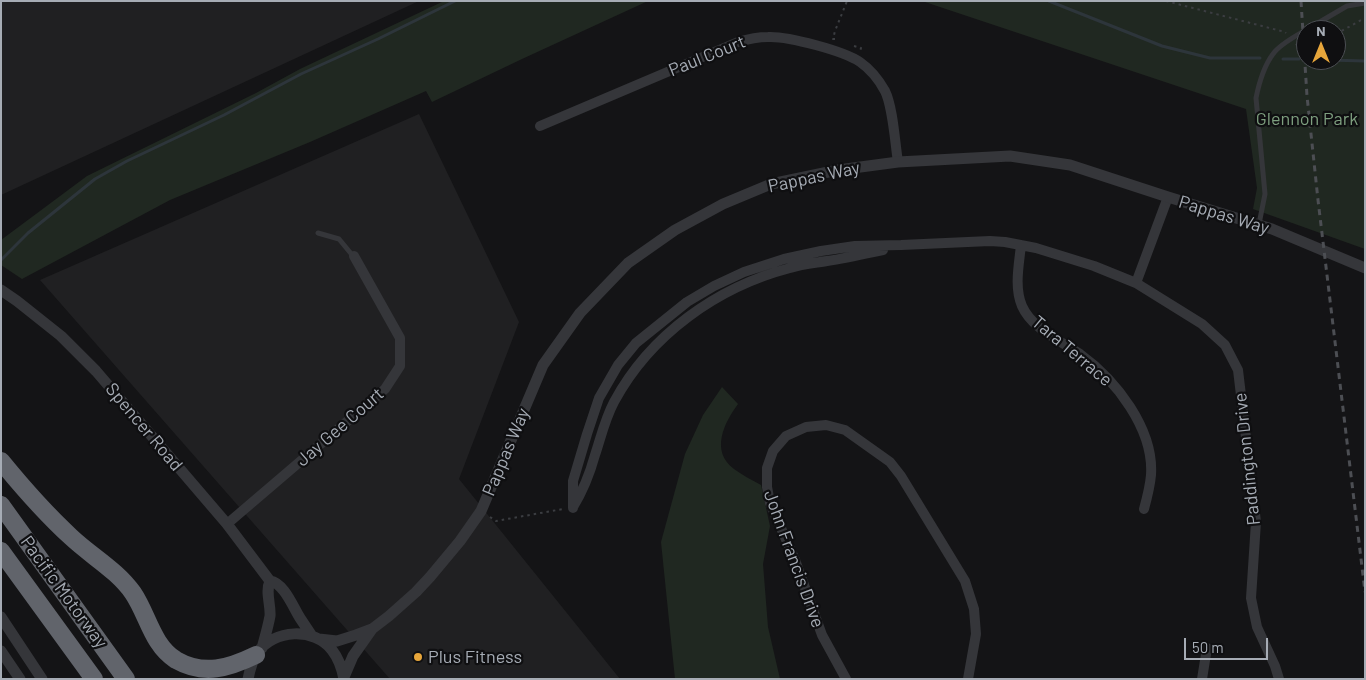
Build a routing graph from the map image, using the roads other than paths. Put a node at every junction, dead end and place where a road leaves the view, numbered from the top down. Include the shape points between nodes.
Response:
1 (1365, 3) edge
2 (1323, 20) edge
3 (1296, 36) edge
4 (540, 126) dead end
5 (898, 162) junction
6 (1168, 197) junction
7 (1259, 225) junction
8 (318, 233) dead end
9 (901, 245) junction
10 (1021, 245) junction
11 (354, 256) joint
12 (1365, 268) edge
13 (1136, 283) junction
14 (1, 290) edge
15 (1, 461) edge
16 (1, 505) edge
17 (1144, 509) dead end
18 (227, 524) junction
19 (1, 551) edge
20 (270, 581) junction
21 (1, 617) edge
22 (372, 629) junction
23 (316, 637) junction
24 (1207, 648) dead end
25 (1, 651) edge
26 (259, 651) junction
27 (33, 665) junction
28 (344, 678) edge
29 (20, 679) edge
30 (32, 679) edge
31 (42, 679) edge
32 (94, 679) edge
33 (126, 679) edge
34 (248, 679) edge
35 (846, 679) edge
36 (968, 679) edge
37 (1202, 679) edge
38 (1279, 679) edge

1 - 2 lane via 1347,6
3 - 7 lane via 1274,52 1256,98 1265,194
4 - 5 street, Paul Court via 738,42 754,38 786,38 850,56 879,80 890,105
5 - 6 street, Pappas Way via 1010,156 1070,165
5 - 22 street, Pappas Way via 771,184 723,204 675,230 628,262 580,313 543,365 481,511 430,577
6 - 7 street, Pappas Way
6 - 13 street
7 - 12 street, Pappas Way
8 - 11 lane via 339,239
9 - 9 street, Paddington Drive via 855,246 784,259 744,272 687,302 636,343 618,365 599,398 573,481 573,508 581,494 608,415 629,377 648,352 694,311 724,293 791,267 854,257
9 - 10 street, Paddington Drive via 990,241
10 - 13 street, Paddington Drive via 1094,266
10 - 17 street, Tara Terrace via 1017,281 1023,308 1045,332 1095,366 1130,407 1144,434 1151,476
11 - 18 street, Jay Gee Court via 400,338 400,366 385,389
13 - 38 street, Paddington Drive via 1202,324 1225,345 1238,370 1256,522 1251,598 1257,627
14 - 18 street, Spencer Road via 61,336 96,371
15 - 26 highway via 59,526 134,593 157,639 175,659 199,668 225,668
16 - 33 highway, Pacific Motorway
18 - 20 street, Spencer Road
19 - 32 highway, Pacific Motorway
20 - 23 street, Spencer Road via 275,582 288,597
20 - 26 street via 267,588 270,615
21 - 27 street
22 - 23 street, Pappas Way via 337,640
22 - 28 street, Pappas Way via 353,656
23 - 26 street, Pappas Way via 285,634 272,639
23 - 28 street, Spencer Road via 332,649
24 - 37 street
25 - 29 street
26 - 34 street via 250,667
27 - 30 street
27 - 31 street
35 - 36 street, John Francis Drive via 822,635 770,503 767,487 767,468 773,451 786,436 806,427 826,425 845,430 890,462 901,476 965,580 974,609 976,634

